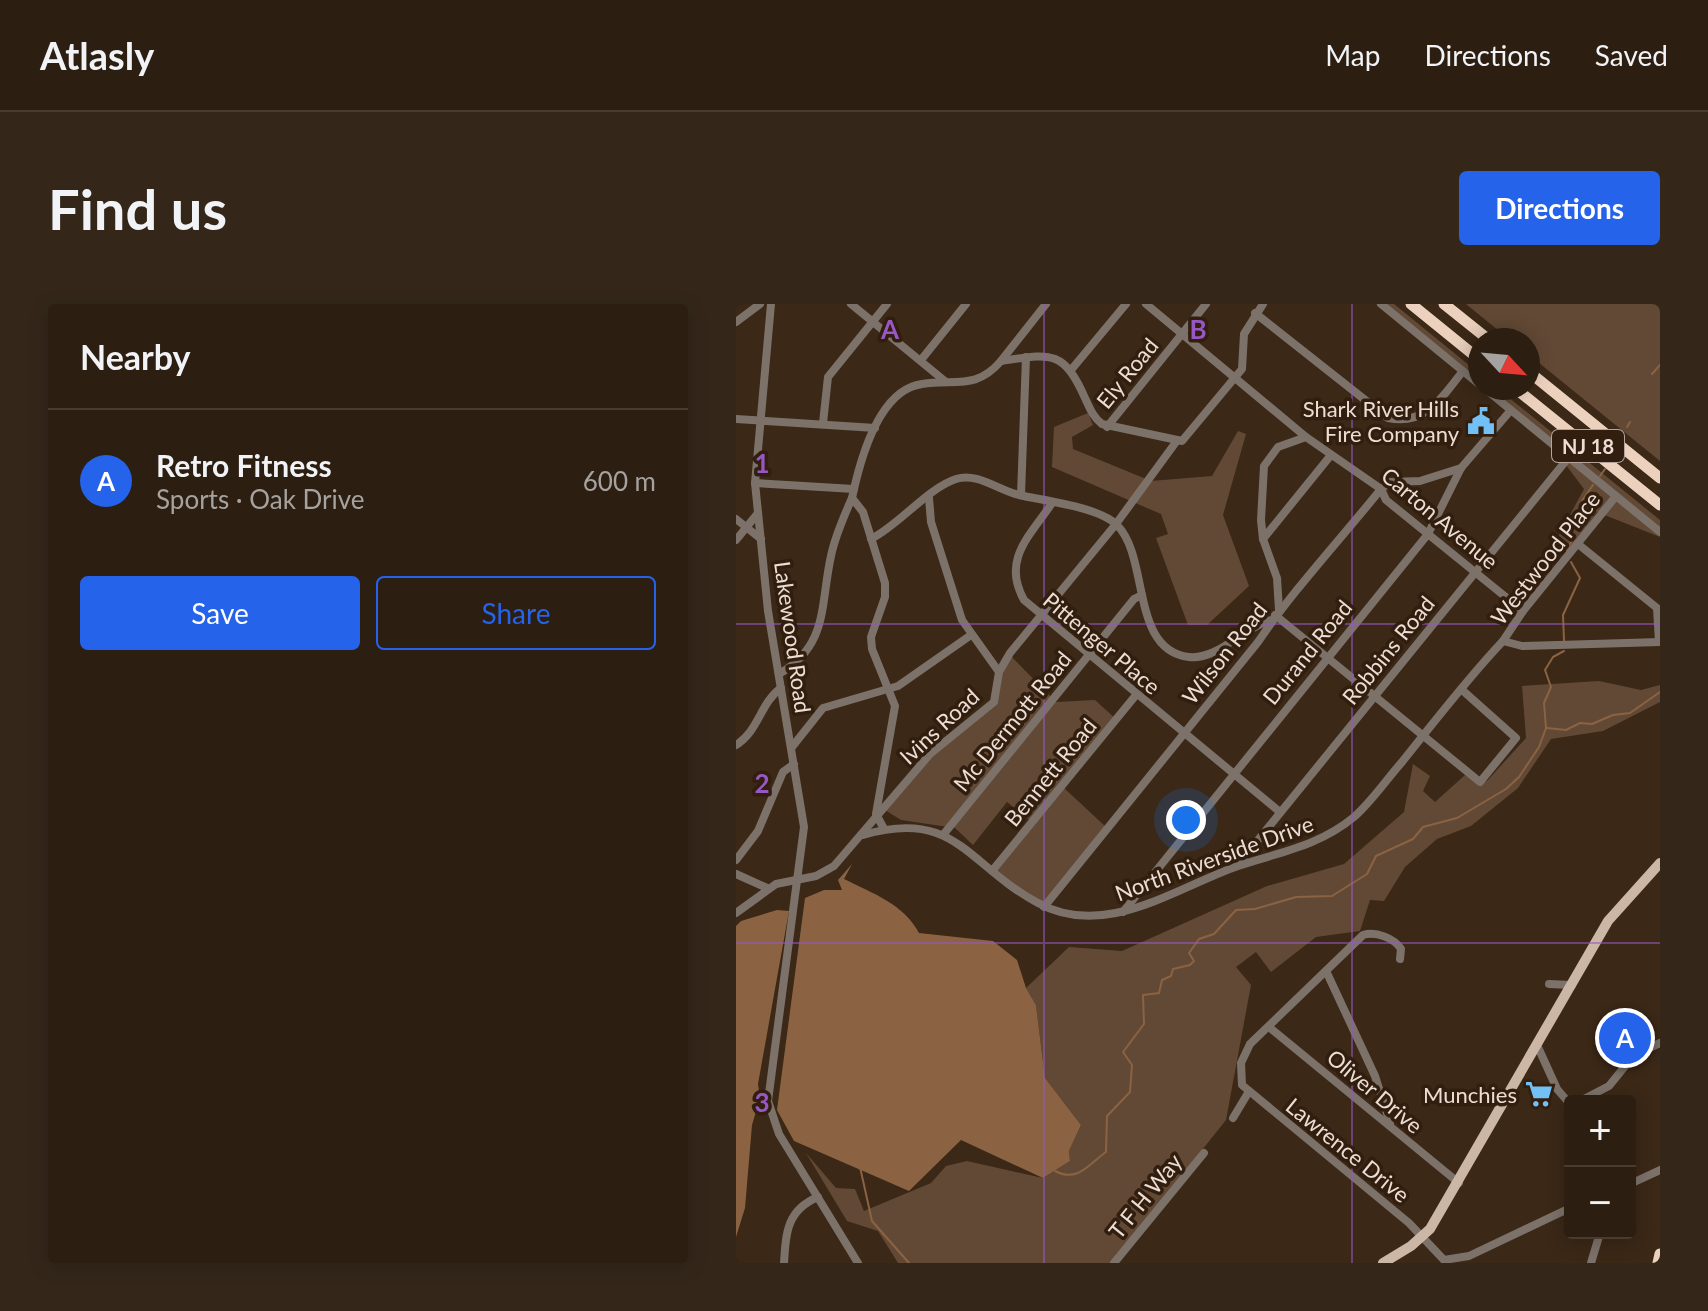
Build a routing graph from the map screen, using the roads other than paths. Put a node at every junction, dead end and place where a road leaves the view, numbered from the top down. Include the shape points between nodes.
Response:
1 (760, 304) edge
2 (771, 304) edge
3 (851, 304) edge
4 (887, 304) edge
5 (966, 304) edge
6 (1046, 304) edge
7 (1126, 304) edge
8 (1146, 304) edge
9 (1206, 304) edge
10 (1263, 304) edge
11 (1381, 304) edge
12 (1411, 304) edge
13 (1444, 304) edge
14 (1255, 313) junction
15 (873, 321) junction
16 (736, 322) edge
17 (1474, 328) edge
18 (1182, 333) junction
19 (1468, 350) edge
20 (1026, 357) junction
21 (921, 360) junction
22 (1001, 361) junction
23 (1071, 370) junction
24 (1463, 371) junction
25 (1468, 375) edge
26 (1235, 377) junction
27 (1540, 381) edge
28 (946, 383) junction
29 (1499, 400) edge
30 (1530, 400) edge
31 (1511, 410) junction
32 (1586, 417) junction
33 (736, 419) edge
34 (760, 420) junction
35 (823, 423) junction
36 (1107, 427) junction
37 (875, 428) junction
38 (1306, 437) junction
39 (1176, 442) junction
40 (1331, 455) junction
41 (1569, 457) junction
42 (1461, 468) junction
43 (1660, 471) edge
44 (1660, 478) edge
45 (755, 483) junction
46 (1381, 489) junction
47 (853, 493) junction
48 (1021, 495) junction
49 (1616, 496) junction
50 (929, 498) junction
51 (1052, 503) junction
52 (1660, 505) edge
53 (758, 513) junction
54 (736, 519) edge
55 (1116, 524) junction
56 (746, 527) junction
57 (1660, 532) edge
58 (1428, 534) junction
59 (761, 539) junction
60 (871, 539) junction
61 (1263, 539) junction
62 (736, 540) edge
63 (1578, 544) junction
64 (1475, 572) junction
65 (1142, 595) junction
66 (1523, 611) junction
67 (1275, 615) junction
68 (1040, 617) junction
69 (971, 635) junction
70 (1503, 641) junction
71 (1659, 642) edge
72 (1088, 656) junction
73 (1325, 658) junction
74 (999, 672) junction
75 (779, 674) junction
76 (781, 688) junction
77 (1461, 689) junction
78 (890, 690) junction
79 (1136, 695) junction
80 (1373, 697) junction
81 (1184, 734) junction
82 (1422, 737) junction
83 (736, 745) edge
84 (792, 747) junction
85 (794, 764) junction
86 (1232, 773) junction
87 (1280, 812) junction
88 (876, 814) junction
89 (884, 829) junction
90 (863, 835) junction
91 (943, 835) junction
92 (736, 860) edge
93 (1660, 863) edge
94 (1237, 867) junction
95 (992, 871) junction
96 (736, 874) edge
97 (798, 879) junction
98 (767, 888) junction
99 (1044, 907) junction
100 (1122, 912) junction
101 (736, 913) edge
102 (1400, 959) dead end
103 (1327, 973) junction
104 (1549, 984) dead end
105 (1572, 985) junction
106 (1269, 1027) junction
107 (1660, 1043) edge
108 (1537, 1045) junction
109 (1248, 1093) junction
110 (1592, 1095) edge
111 (1564, 1097) edge
112 (1233, 1118) dead end
113 (1390, 1123) junction
114 (1204, 1153) dead end
115 (1659, 1171) edge
116 (1636, 1181) edge
117 (1459, 1183) junction
118 (818, 1197) junction
119 (1564, 1211) edge
120 (1424, 1237) junction
121 (1598, 1239) edge
122 (1660, 1254) edge
123 (784, 1263) edge
124 (858, 1263) edge
125 (1114, 1263) edge
126 (1383, 1263) edge
127 (1591, 1263) edge
128 (1658, 1263) edge

1 - 16 street
2 - 34 street, Lakewood Road
3 - 15 street
4 - 15 street
5 - 21 street
6 - 22 street
7 - 23 street
8 - 18 street, Carton Avenue
9 - 18 street, Ely Road
10 - 14 street
11 - 24 street
12 - 19 highway
13 - 17 highway
14 - 24 street via 1388,418 1411,420 1426,414
14 - 26 street via 1244,334 1245,360
15 - 21 street
15 - 35 street via 828,377
18 - 26 street, Carton Avenue
18 - 36 street, Ely Road
20 - 22 street
20 - 23 street via 1049,356
20 - 48 street
21 - 28 street
22 - 28 street via 987,376
23 - 36 street via 1093,417
24 - 25 street
26 - 38 street, Carton Avenue
26 - 39 street, Ivins Road
27 - 32 highway, NJ 18
28 - 37 street via 916,385 898,393
29 - 31 street
30 - 52 highway, NJ 18
31 - 41 street
31 - 42 street, Durand Road
32 - 43 highway
32 - 44 highway, NJ 18
33 - 34 street
34 - 35 street
34 - 45 street, Lakewood Road
35 - 37 street
36 - 39 street
37 - 47 street
38 - 40 street, Carton Avenue
38 - 61 street via 1278,447 1267,460
39 - 55 street, Ivins Road
40 - 46 street, Carton Avenue
40 - 61 street
41 - 49 street
41 - 64 street, Robbins Road
42 - 46 street via 1420,481 1390,482
42 - 58 street, Durand Road
45 - 47 street
45 - 53 street, Lakewood Road
46 - 58 street, Carton Avenue via 1386,500
46 - 67 street, Wilson Road via 1298,594
47 - 60 street
47 - 75 street via 832,552 814,643
48 - 50 street via 964,477
48 - 51 street
49 - 57 street
49 - 63 street, Westwood Place
50 - 60 street
50 - 69 street via 938,547
51 - 55 street
51 - 68 street, Pittenger Place via 1022,542 1015,562 1020,593
53 - 56 street
53 - 59 street, Lakewood Road
54 - 56 street
55 - 65 street via 1126,538
55 - 68 street, Ivins Road
56 - 59 street
56 - 62 street
58 - 64 street, Carton Avenue
58 - 73 street, Durand Road
59 - 75 street, Lakewood Road
60 - 78 street via 885,587 872,649
61 - 67 street via 1277,578
63 - 66 street, Westwood Place
63 - 71 street via 1657,608
64 - 66 street, Carton Avenue
64 - 80 street, Robbins Road
65 - 67 street via 1159,642 1185,656 1208,654
65 - 72 street, Mc Dermott Road
66 - 70 street, Westwood Place
67 - 73 street
67 - 81 street, Wilson Road
68 - 72 street, Pittenger Place
68 - 74 street, Ivins Road
69 - 74 street
69 - 78 street
70 - 71 street via 1522,646
70 - 77 street, North Riverside Drive
72 - 79 street, Pittenger Place
72 - 91 street, Mc Dermott Road
73 - 80 street
73 - 86 street, Durand Road
74 - 88 street, Ivins Road via 994,702 939,745
75 - 76 street, Lakewood Road
76 - 83 street via 769,699 751,735
76 - 84 street, Lakewood Road
77 - 82 street, North Riverside Drive
77 - 82 street via 1516,738 1484,780 1476,781
78 - 84 street via 823,708
78 - 88 street via 895,715
79 - 81 street, Pittenger Place
79 - 95 street, Bennett Road
80 - 82 street
80 - 87 street, Robbins Road
81 - 86 street, Pittenger Place
81 - 99 street, Wilson Road
82 - 94 street, North Riverside Drive via 1368,803 1339,828 1300,848
84 - 85 street, Lakewood Road
85 - 92 street via 783,772 758,831
85 - 97 street, Lakewood Road via 804,827
86 - 87 street, Pittenger Place
86 - 100 street, Durand Road
87 - 94 street, Robbins Road
88 - 89 street
88 - 90 street, Ivins Road
89 - 90 street, North Riverside Drive
89 - 91 street, North Riverside Drive via 918,827
90 - 97 street, Ivins Road via 828,871
91 - 95 street, North Riverside Drive
93 - 105 main road via 1613,914
94 - 100 street, North Riverside Drive
95 - 99 street, North Riverside Drive
96 - 98 street
97 - 98 street, Ivins Road
97 - 118 street, Lakewood Road via 769,1109
98 - 101 street
99 - 100 street, North Riverside Drive via 1080,915
102 - 103 street via 1394,940 1371,933
103 - 106 street
103 - 113 street via 1375,1076
104 - 105 street
105 - 108 main road
106 - 109 street via 1242,1058 1241,1079
106 - 113 street, Oliver Drive
107 - 110 street via 1634,1055 1609,1086
108 - 111 street
108 - 117 main road
109 - 112 street
109 - 120 street, Lawrence Drive
113 - 117 street, Oliver Drive
114 - 125 street, T F H Way
115 - 116 street
117 - 120 main road via 1456,1198
118 - 123 street via 791,1216
118 - 124 street, Lakewood Road
119 - 120 street, Lawrence Drive via 1458,1260 1439,1257
120 - 126 main road
121 - 127 street
122 - 128 highway

